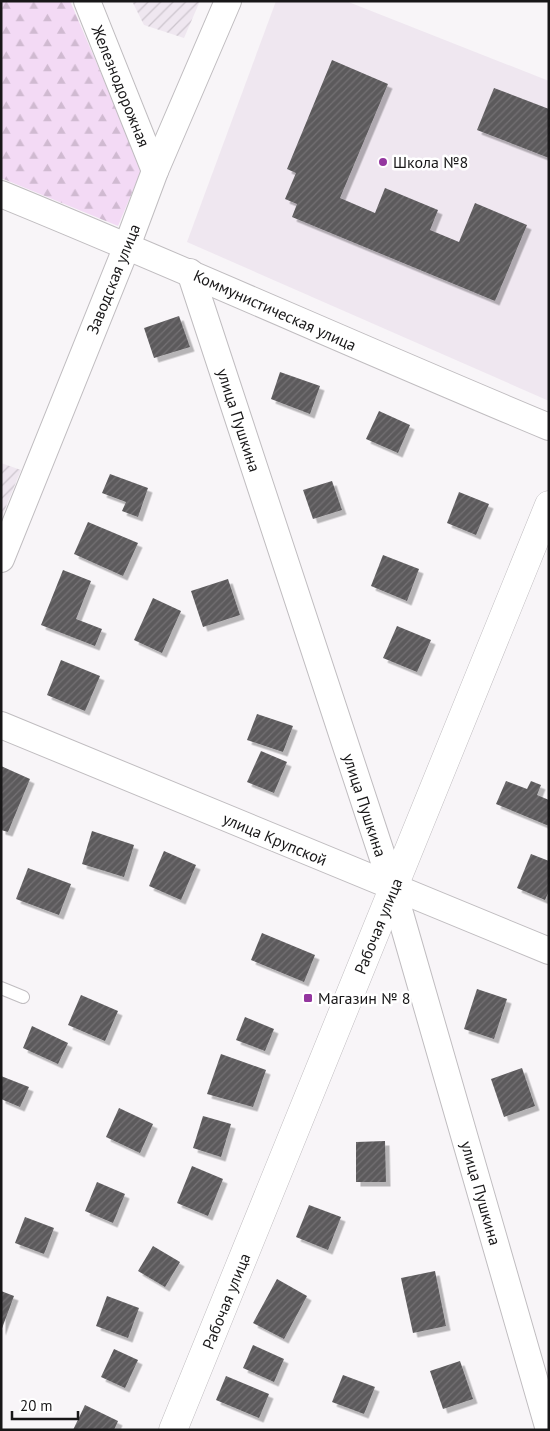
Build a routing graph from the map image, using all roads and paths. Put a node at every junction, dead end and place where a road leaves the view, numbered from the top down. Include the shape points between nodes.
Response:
1 (87, 1) edge
2 (228, 1) edge
3 (155, 171) junction
4 (1, 194) edge
5 (128, 246) junction
6 (190, 272) junction
7 (549, 428) edge
8 (549, 505) edge
9 (1, 559) edge
10 (1, 725) edge
11 (393, 888) junction
12 (549, 951) edge
13 (1, 988) edge
14 (23, 997) dead end
15 (174, 1430) edge
16 (549, 1430) edge

1 - 3 street, Железнодорожная
2 - 3 street, Заводская улица
3 - 5 street, Заводская улица
4 - 5 street, Коммунистическая улица
5 - 6 street, Коммунистическая улица
5 - 9 street, Заводская улица
6 - 7 street, Коммунистическая улица
6 - 11 street, улица Пушкина
8 - 11 main road, Рабочая улица
10 - 11 street, улица Крупской
11 - 12 street, улица Крупской
11 - 15 main road, Рабочая улица
11 - 16 street, улица Пушкина
13 - 14 lane

